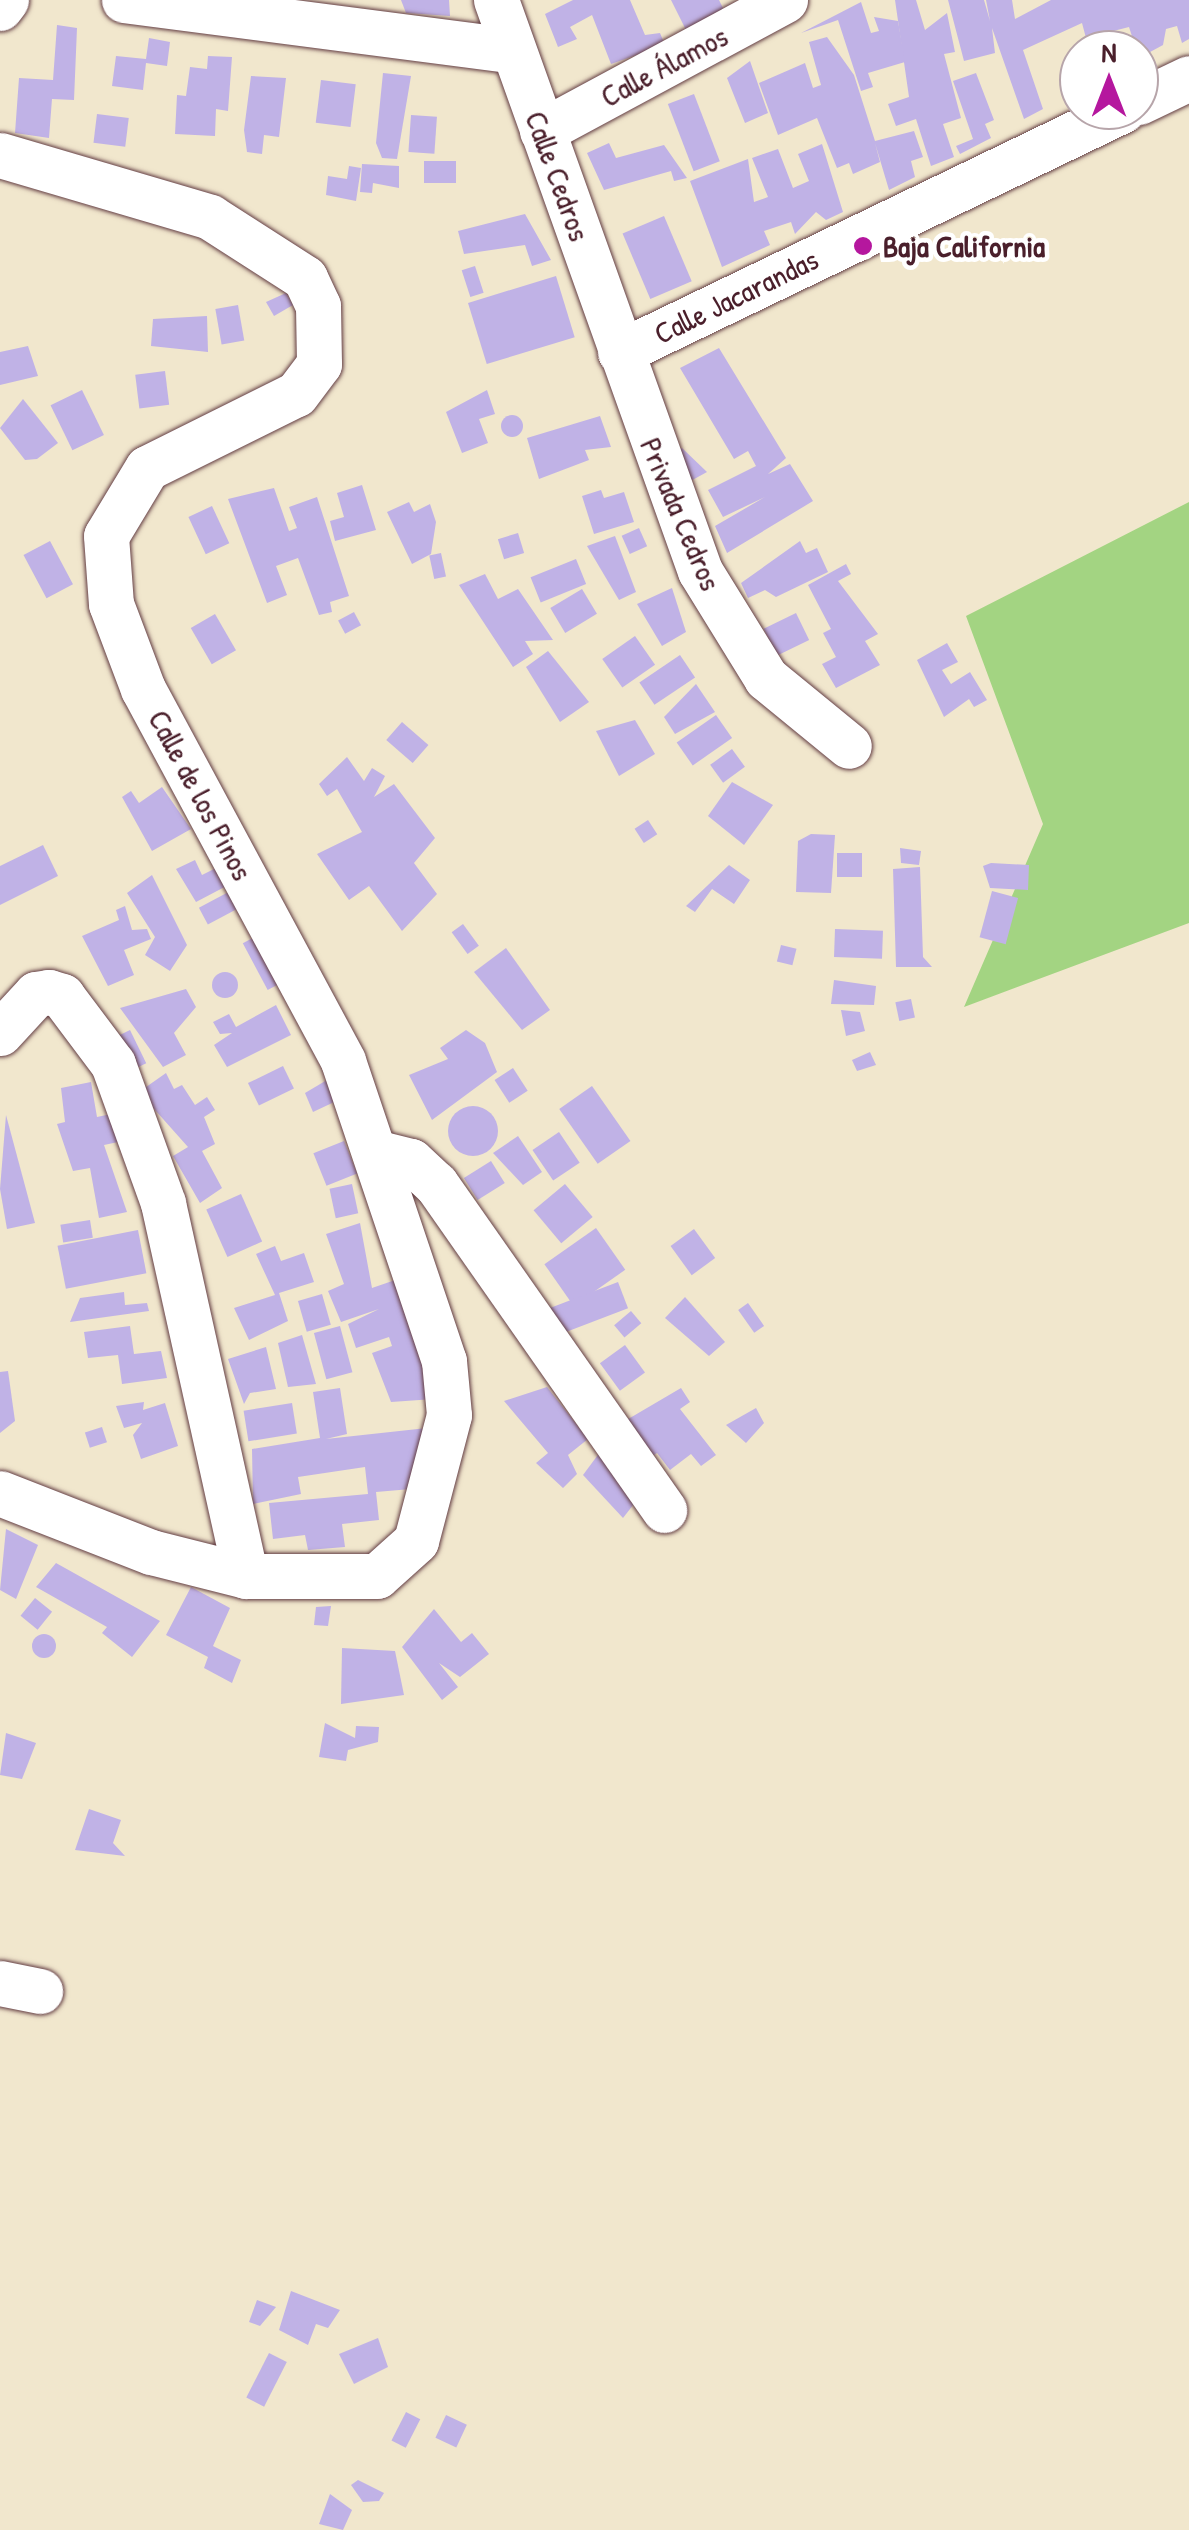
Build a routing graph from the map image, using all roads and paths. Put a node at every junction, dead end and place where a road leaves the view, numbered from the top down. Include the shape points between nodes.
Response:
1 (6, 0) edge
2 (124, 0) edge
3 (496, 0) edge
4 (785, 0) edge
5 (0, 8) edge
6 (511, 50) junction
7 (1189, 78) edge
8 (1159, 92) edge
9 (1081, 130) edge
10 (542, 132) junction
11 (0, 155) edge
12 (620, 352) junction
13 (849, 746) dead end
14 (0, 1033) edge
15 (380, 1152) junction
16 (0, 1493) edge
17 (664, 1510) dead end
18 (246, 1576) junction

1 - 5 street
2 - 6 street
3 - 6 street, Calle Cedros
4 - 10 street, Calle Álamos
6 - 10 street, Calle Cedros
7 - 8 street
9 - 12 street, Calle Jacarandas
10 - 12 street, Calle Cedros
11 - 15 street, Calle de los Pinos via 210,217 305,278 318,306 319,364 296,394 147,468 106,536 107,553 111,604 144,689 344,1061
12 - 13 street, Privada Cedros via 700,571 766,678
14 - 18 street via 36,994 49,992 62,996 113,1064 163,1202
15 - 17 street via 410,1161 436,1184
15 - 18 street, Calle de los Pinos via 444,1361 449,1415 433,1495 416,1541 377,1576
16 - 18 street, Calle de los Pinos via 152,1552

